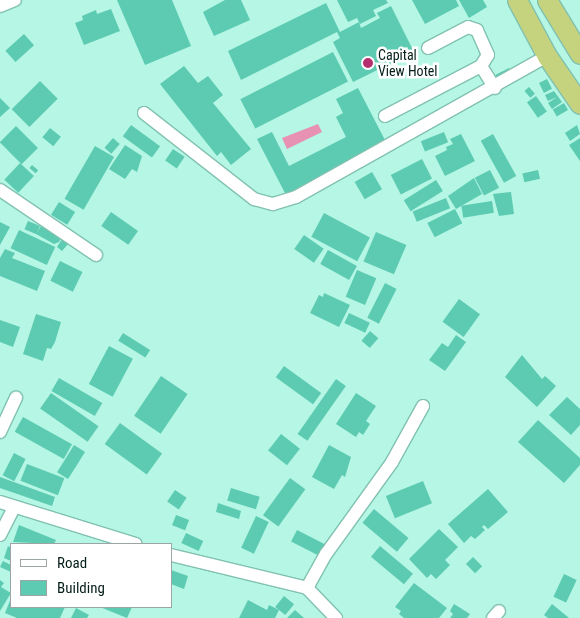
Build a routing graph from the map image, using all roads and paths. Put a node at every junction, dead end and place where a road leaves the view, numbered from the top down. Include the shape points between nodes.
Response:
1 (15, 0) edge
2 (516, 0) edge
3 (547, 0) edge
4 (0, 6) edge
5 (428, 48) dead end
6 (580, 54) edge
7 (547, 56) junction
8 (482, 66) junction
9 (495, 88) junction
10 (580, 104) edge
11 (144, 113) dead end
12 (385, 116) dead end
13 (0, 190) edge
14 (96, 255) dead end
15 (16, 397) dead end
16 (423, 406) dead end
17 (0, 432) edge
18 (0, 502) edge
19 (14, 508) junction
20 (0, 534) edge
21 (133, 543) edge
22 (172, 555) edge
23 (307, 588) junction
24 (336, 618) edge

1 - 4 street
2 - 7 highway
3 - 6 highway
5 - 8 street via 468,27 474,28 487,50
7 - 9 street
7 - 10 highway
8 - 9 street
8 - 12 street
9 - 11 street via 296,197 273,204 254,199
13 - 14 street
15 - 17 street
16 - 23 street via 392,462 326,554
18 - 19 street
19 - 20 street
19 - 21 street
22 - 23 street
23 - 24 street

